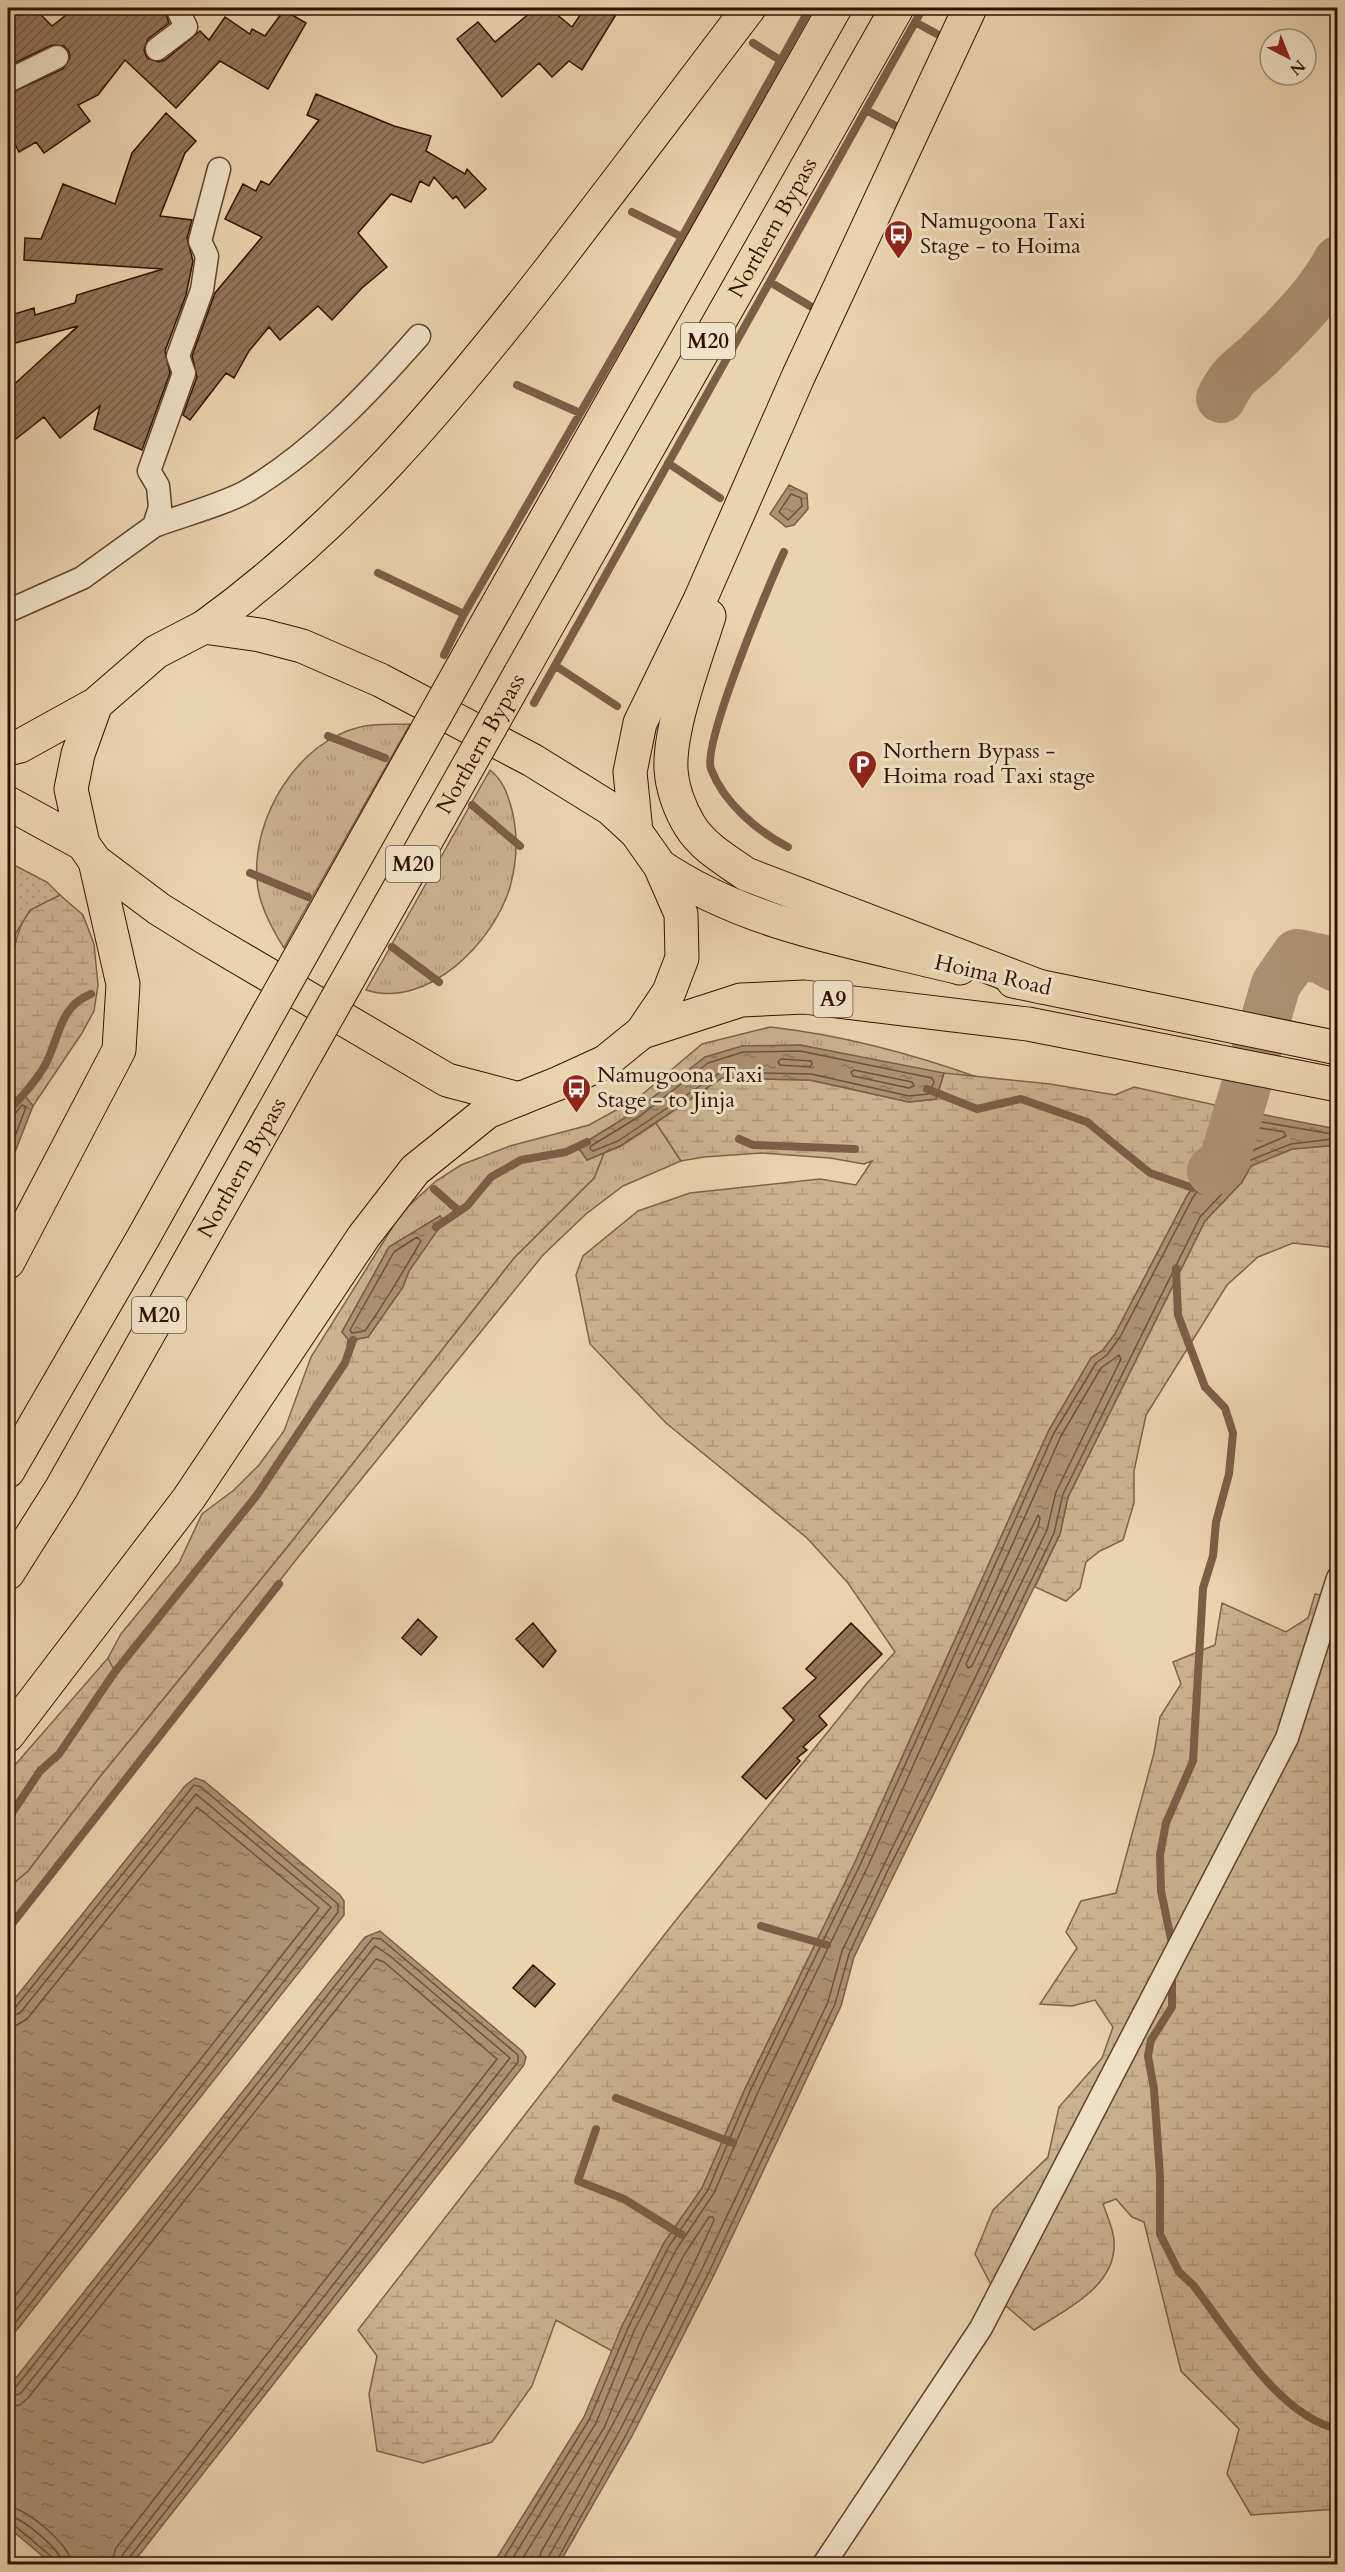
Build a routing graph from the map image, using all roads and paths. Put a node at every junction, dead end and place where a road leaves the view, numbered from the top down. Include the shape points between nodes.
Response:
1 (177, 8) edge
2 (749, 8) edge
3 (835, 8) edge
4 (897, 8) edge
5 (970, 8) edge
6 (157, 49) dead end
7 (57, 57) dead end
8 (8, 81) edge
9 (219, 169) dead end
10 (418, 336) dead end
11 (746, 497) junction
12 (154, 526) junction
13 (8, 611) edge
14 (204, 627) junction
15 (96, 704) junction
16 (8, 749) edge
17 (8, 803) edge
18 (636, 832) junction
19 (89, 853) junction
20 (660, 866) junction
21 (1041, 987) junction
22 (642, 1032) junction
23 (1338, 1048) edge
24 (1338, 1085) edge
25 (519, 1099) junction
26 (8, 1262) edge
27 (8, 1470) edge
28 (8, 1573) edge
29 (1338, 1578) edge
30 (8, 1735) edge
31 (824, 2565) edge

1 - 6 street via 186,27
2 - 14 main road via 471,370 406,446 298,552
3 - 27 main road, M20, bridge via 143,1238
4 - 28 main road, Northern Bypass / M20, bridge via 61,1489
5 - 11 main road
7 - 8 street
9 - 12 street via 200,241 207,256 202,290 178,356 184,374 149,471 158,486 160,507
10 - 12 street via 368,394 306,448 248,491
11 - 18 main road via 640,723 630,772
11 - 21 main road via 676,728 671,769 676,797 691,827 714,852 746,874
12 - 13 street via 81,579
14 - 15 main road via 156,652
14 - 18 main road via 302,646 380,680 532,760 611,809
15 - 16 main road
15 - 19 main road via 78,754 71,789
17 - 19 main road
18 - 20 main road
19 - 25 main road via 159,909 447,1080
19 - 26 main road via 123,984 119,1050
20 - 21 main road, Hoima Road via 688,886 724,903 819,934
20 - 22 main road via 681,914 682,958 669,992
21 - 23 main road, Hoima Road
22 - 24 main road, Hoima Road / A9 via 741,1000 804,997 1028,1024
22 - 25 main road via 605,1062
25 - 30 main road via 487,1112 415,1170 363,1236 189,1498
29 - 31 street via 1287,1738 998,2297

